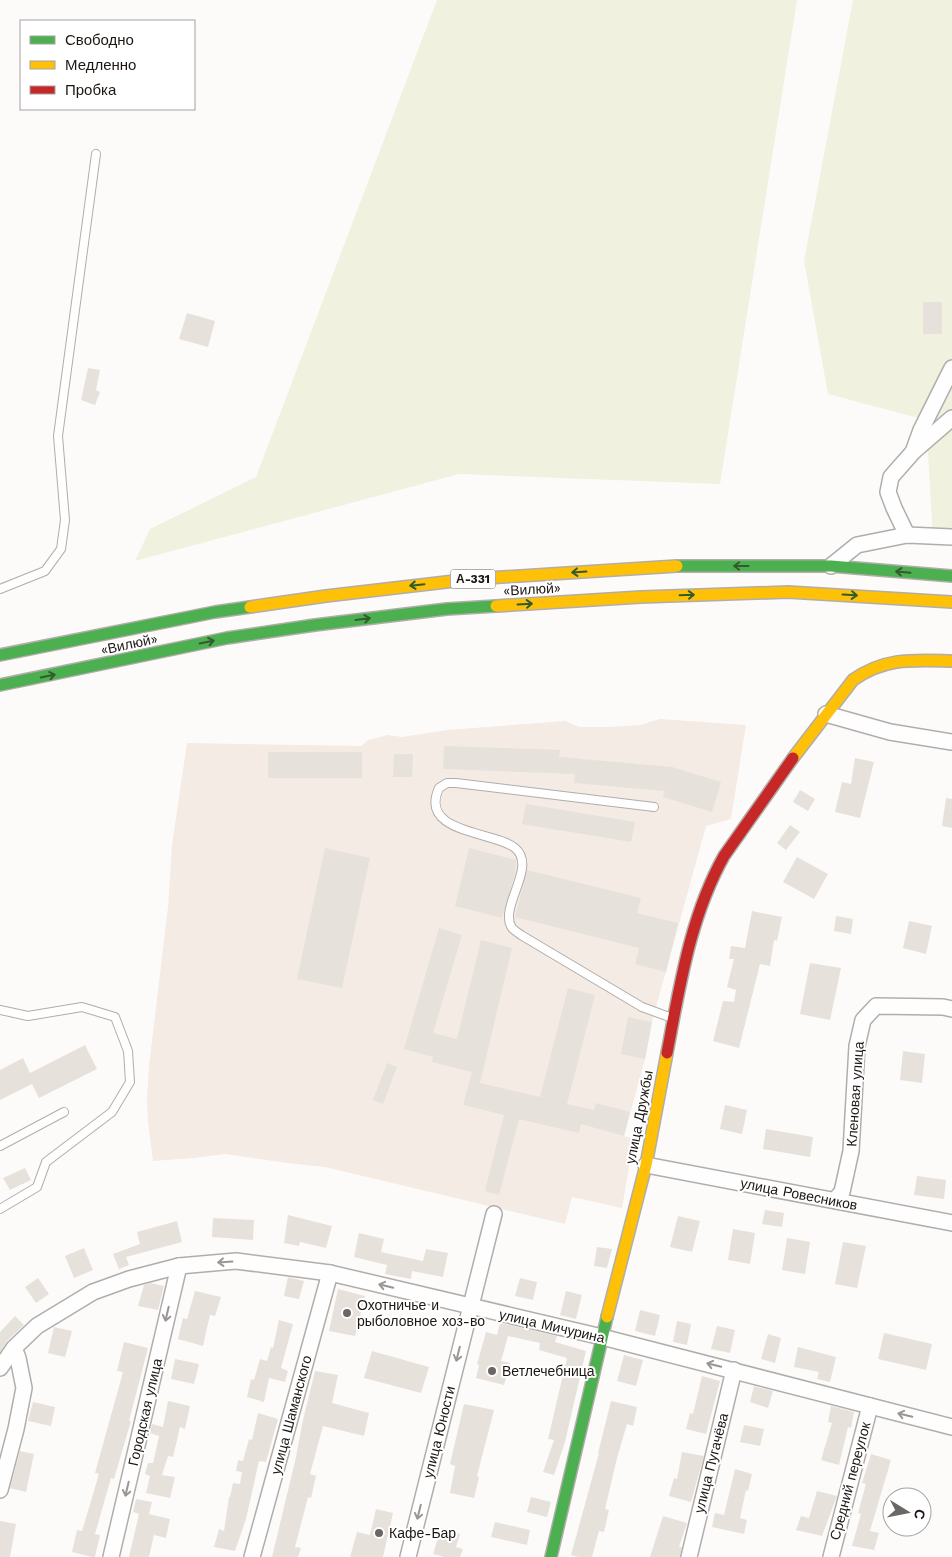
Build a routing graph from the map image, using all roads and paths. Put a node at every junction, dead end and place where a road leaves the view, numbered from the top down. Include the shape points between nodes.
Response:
1 (96, 154) dead end
2 (952, 368) edge
3 (952, 418) edge
4 (913, 452) junction
5 (907, 535) junction
6 (952, 537) edge
7 (832, 566) junction
8 (952, 576) edge
9 (0, 589) edge
10 (952, 602) edge
11 (0, 655) edge
12 (952, 661) edge
13 (0, 685) edge
14 (826, 714) junction
15 (952, 742) edge
16 (654, 807) dead end
17 (952, 1008) edge
18 (0, 1010) edge
19 (673, 1018) junction
20 (64, 1112) dead end
21 (0, 1146) edge
22 (646, 1165) junction
23 (835, 1200) junction
24 (0, 1209) edge
25 (494, 1214) dead end
26 (952, 1224) edge
27 (179, 1266) junction
28 (330, 1272) junction
29 (470, 1306) junction
30 (602, 1337) junction
31 (14, 1348) junction
32 (0, 1368) edge
33 (734, 1370) junction
34 (870, 1406) junction
35 (952, 1427) edge
36 (0, 1490) edge
37 (111, 1557) edge
38 (252, 1557) edge
39 (408, 1557) edge
40 (551, 1557) edge
41 (688, 1557) edge
42 (831, 1557) edge

1 - 9 lane via 58,436 65,520 61,548 45,571
2 - 4 street
3 - 4 street
4 - 5 street via 891,477 888,492
5 - 6 street
5 - 7 street via 857,544
8 -> 7 main road, «Вилюй» / А-331
7 -> 11 main road, «Вилюй» / А-331 via 660,566 472,579 215,612
13 -> 10 main road, «Вилюй» / А-331 via 227,638 447,609 788,592
12 - 14 main road, улица Дружбы via 899,660 874,666 853,680
14 - 15 street via 890,732
14 - 19 main road, улица Дружбы via 780,775 715,872 696,919
16 - 19 lane via 456,783 447,783 439,788 435,803 439,813 457,828 509,843 521,855 523,865 509,916 513,928 642,1007
17 - 23 street, Кленовая улица via 876,1006 863,1020 857,1046 852,1151 842,1192
18 - 24 lane via 28,1016 82,1007 115,1018 128,1051 130,1082 112,1112 46,1162 37,1187
19 - 22 main road, улица Дружбы
20 - 21 lane
22 - 23 street, улица Ровесников
22 - 30 main road, улица Дружбы
23 - 26 street, улица Ровесников
25 - 29 street, улица Юности
28 -> 27 street, улица Мичурина via 236,1261
27 - 31 street, улица Мичурина via 129,1278 93,1292 37,1326
27 -> 37 street, Городская улица
29 -> 28 street, улица Мичурина
28 - 38 street, улица Шаманского
29 - 30 street, улица Мичурина
29 -> 39 street, улица Юности
33 -> 30 street, улица Мичурина
30 - 40 main road, улица Дружбы
31 - 32 street, улица Мичурина
31 - 36 street via 24,1388
33 - 34 street, улица Мичурина
33 - 41 street, улица Пугачёва
35 -> 34 street, улица Мичурина
34 - 42 street, Средний переулок

